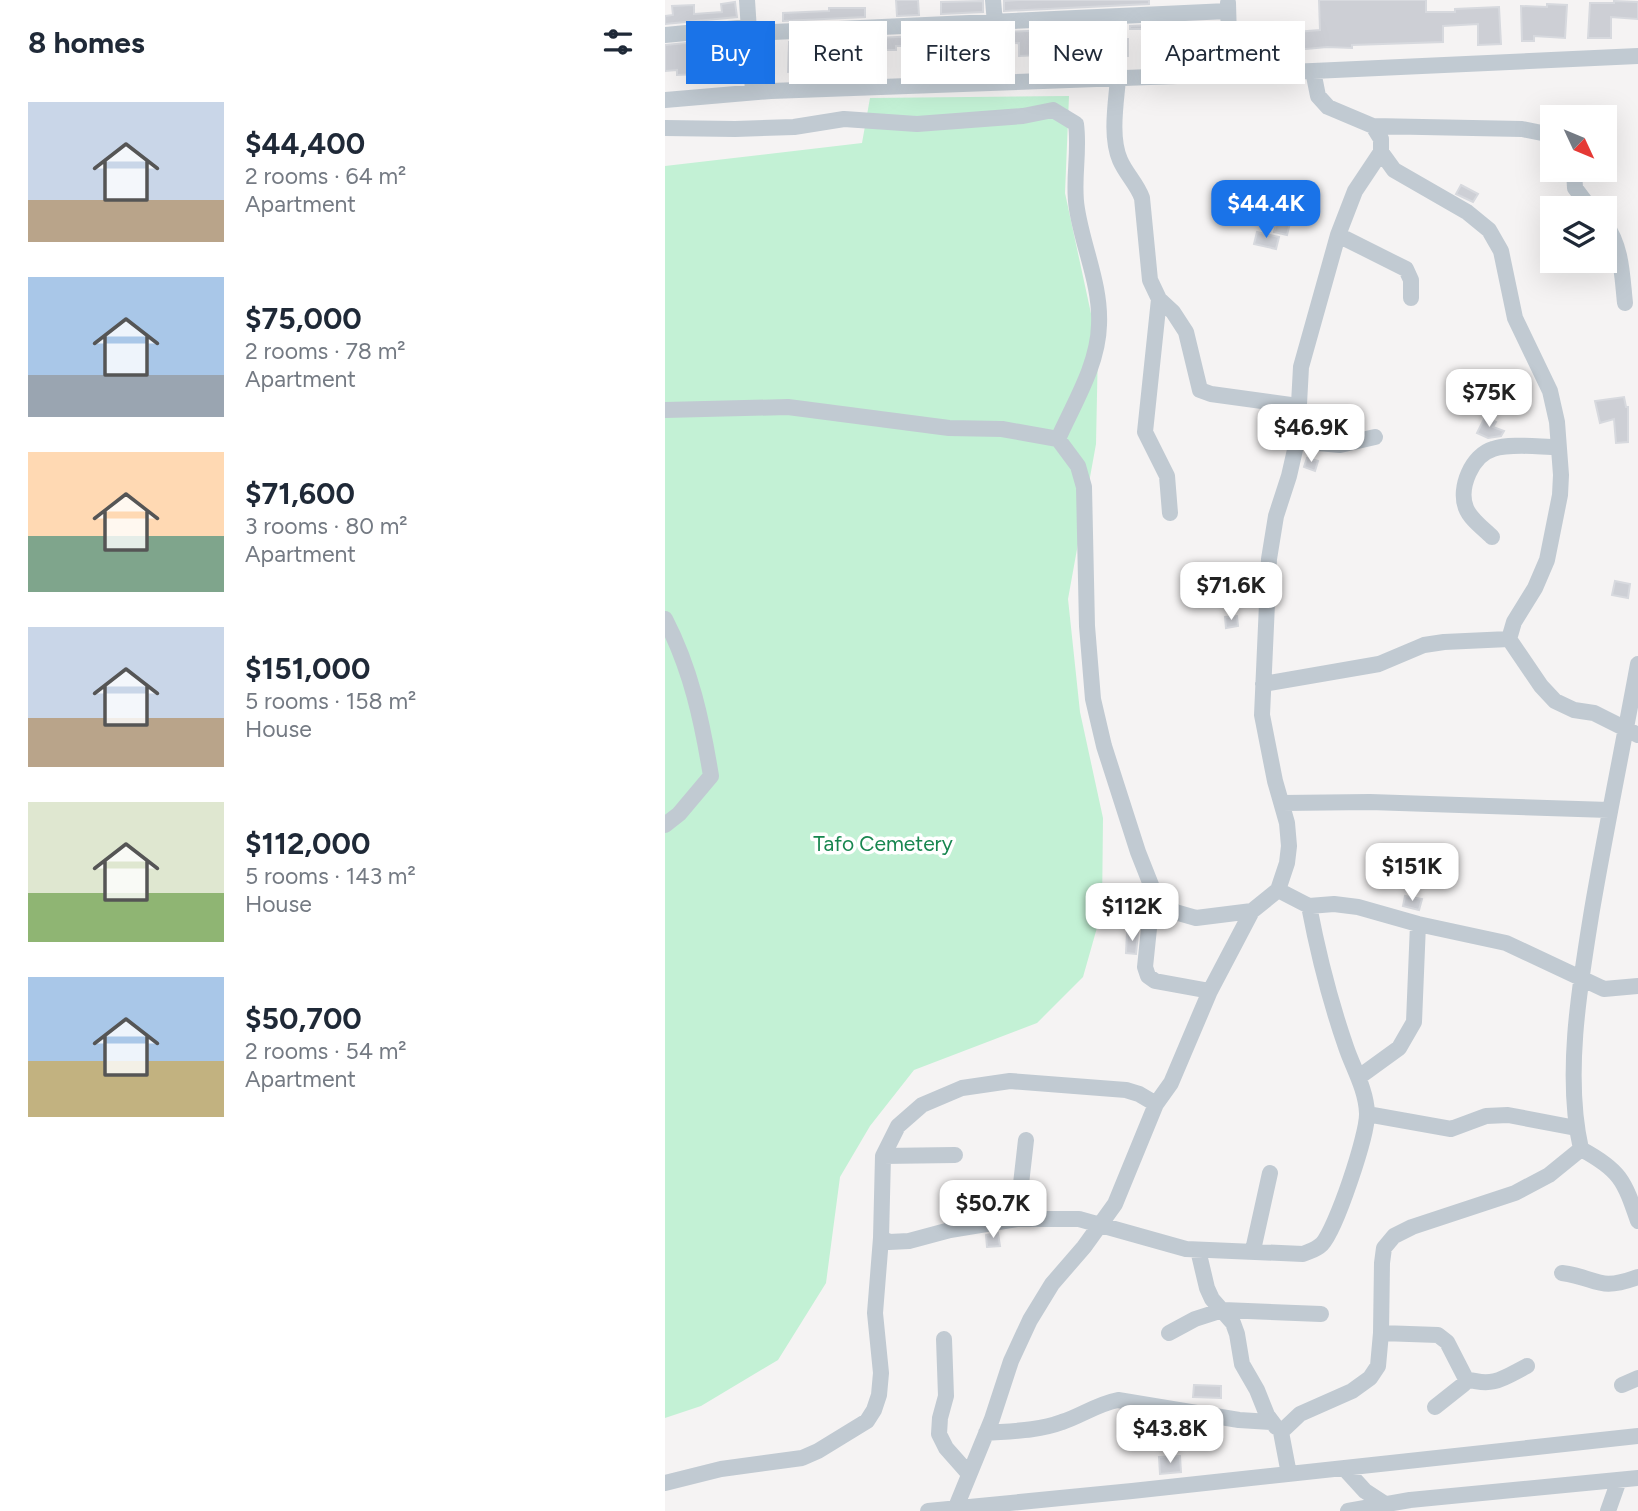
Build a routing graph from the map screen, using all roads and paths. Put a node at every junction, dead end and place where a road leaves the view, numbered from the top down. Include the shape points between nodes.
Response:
1 (747, 0) edge
2 (993, 0) edge
3 (1228, 5) edge
4 (748, 21) edge
5 (995, 21) edge
6 (1015, 21) edge
7 (901, 26) edge
8 (775, 29) edge
9 (686, 34) edge
10 (665, 35) edge
11 (1638, 56) edge
12 (1305, 71) edge
13 (1313, 71) junction
14 (1029, 82) edge
15 (752, 84) edge
16 (1118, 84) edge
17 (753, 92) junction
18 (665, 100) edge
19 (1373, 125) junction
20 (665, 128) edge
21 (1540, 132) edge
22 (1381, 152) junction
23 (1338, 235) junction
24 (1617, 246) edge
25 (1411, 298) dead end
26 (1159, 299) junction
27 (1625, 303) dead end
28 (1299, 406) junction
29 (665, 410) edge
30 (1375, 437) dead end
31 (1058, 439) junction
32 (1297, 442) junction
33 (1559, 447) junction
34 (1170, 513) dead end
35 (1492, 537) dead end
36 (665, 619) edge
37 (1509, 639) junction
38 (1638, 664) edge
39 (1263, 684) junction
40 (1634, 732) edge
41 (1282, 803) junction
42 (1609, 810) junction
43 (665, 825) edge
44 (1153, 890) junction
45 (1278, 890) junction
46 (1309, 906) junction
47 (1252, 911) junction
48 (1418, 923) junction
49 (1581, 978) junction
50 (1638, 986) edge
51 (1210, 991) junction
52 (1359, 1077) junction
53 (1156, 1104) junction
54 (1367, 1114) junction
55 (1577, 1128) junction
56 (1026, 1140) dead end
57 (1581, 1149) junction
58 (955, 1155) dead end
59 (883, 1156) junction
60 (1270, 1173) dead end
61 (1017, 1219) junction
62 (1638, 1221) edge
63 (1101, 1225) junction
64 (881, 1238) junction
65 (1198, 1250) junction
66 (1253, 1251) junction
67 (1562, 1273) dead end
68 (1638, 1277) edge
69 (1223, 1310) junction
70 (1321, 1314) dead end
71 (1169, 1333) dead end
72 (1381, 1333) junction
73 (944, 1339) dead end
74 (1527, 1366) dead end
75 (1638, 1378) edge
76 (1466, 1380) junction
77 (1622, 1385) dead end
78 (1435, 1407) dead end
79 (1276, 1427) junction
80 (986, 1433) junction
81 (1638, 1436) edge
82 (1344, 1468) junction
83 (969, 1474) junction
84 (1289, 1474) junction
85 (1638, 1478) edge
86 (1619, 1480) junction
87 (665, 1483) edge
88 (956, 1507) junction
89 (983, 1508) edge
90 (1390, 1508) edge
91 (928, 1511) edge
92 (1348, 1511) edge
93 (1608, 1511) edge

1 - 4 street
2 - 5 street
3 - 6 street
7 - 8 street
9 - 10 street
11 - 13 street
12 - 13 street
13 - 19 street via 1318,96 1328,107
14 - 17 street
15 - 17 street
16 - 26 street via 1119,159 1142,198 1150,280
17 - 18 street
19 - 21 street
19 - 22 street via 1381,139
20 - 31 street via 794,127 843,119 917,124 1053,110 1076,124 1076,208 1099,325 1090,369
22 - 23 street via 1355,191
22 - 33 street via 1394,170 1489,230 1501,251 1515,318 1550,391
23 - 25 street via 1406,269
23 - 28 street via 1301,367
24 - 27 street
26 - 28 street via 1186,332 1200,390
26 - 34 street via 1145,432 1167,476
28 - 32 street
29 - 31 street via 788,407
30 - 32 street via 1340,445
31 - 44 street via 1078,466 1084,487 1093,699 1119,795
32 - 39 street via 1269,559
33 - 35 street via 1495,447 1483,452 1473,465 1466,483 1466,510
33 - 37 street via 1560,495 1547,561
36 - 43 street via 687,667 711,776
37 - 39 street via 1434,643 1379,664
37 - 40 street via 1555,701
38 - 40 street
39 - 41 street via 1262,715
40 - 42 street
41 - 42 street
41 - 45 street via 1289,846
42 - 49 street
44 - 47 street via 1175,912 1196,918
44 - 51 street via 1145,967 1149,975 1156,981
45 - 46 street
45 - 47 street
46 - 48 street via 1358,907
46 - 52 street via 1333,1007
47 - 51 street
48 - 49 street via 1506,943
48 - 52 street via 1414,1022 1399,1048
49 - 50 street via 1604,989
49 - 55 street via 1574,1080
51 - 53 street via 1171,1083
52 - 54 street
53 - 59 street via 1126,1090 1057,1084 1010,1081 963,1088 922,1105 898,1126
53 - 63 street via 1115,1204
54 - 55 street via 1451,1129 1486,1116 1508,1115
54 - 66 street via 1341,1206 1324,1242 1303,1254
55 - 57 street
56 - 61 street
57 - 62 street via 1614,1169 1624,1182
57 - 72 street via 1549,1175 1515,1193 1394,1236 1384,1248
58 - 59 street
59 - 64 street
60 - 66 street
61 - 63 street via 1079,1219
61 - 64 street via 909,1241
63 - 65 street
63 - 80 street via 1052,1284 1030,1320
64 - 87 street via 875,1313 881,1373 877,1403 867,1421 802,1458 721,1469
65 - 66 street
65 - 69 street via 1207,1288
67 - 68 street via 1608,1286
69 - 70 street
69 - 71 street
69 - 79 street via 1237,1334 1242,1364
72 - 76 street via 1439,1335
72 - 79 street via 1378,1366 1370,1378
73 - 83 street via 946,1396 939,1434
74 - 76 street via 1483,1384
75 - 77 street
76 - 78 street
79 - 80 street via 1118,1400 1047,1427
79 - 84 street
80 - 83 street
81 - 82 street
82 - 84 street
82 - 90 street via 1366,1492
83 - 88 street
84 - 89 street
85 - 86 street
86 - 90 street via 1410,1500
86 - 93 street
88 - 89 street
88 - 91 street
90 - 92 street

